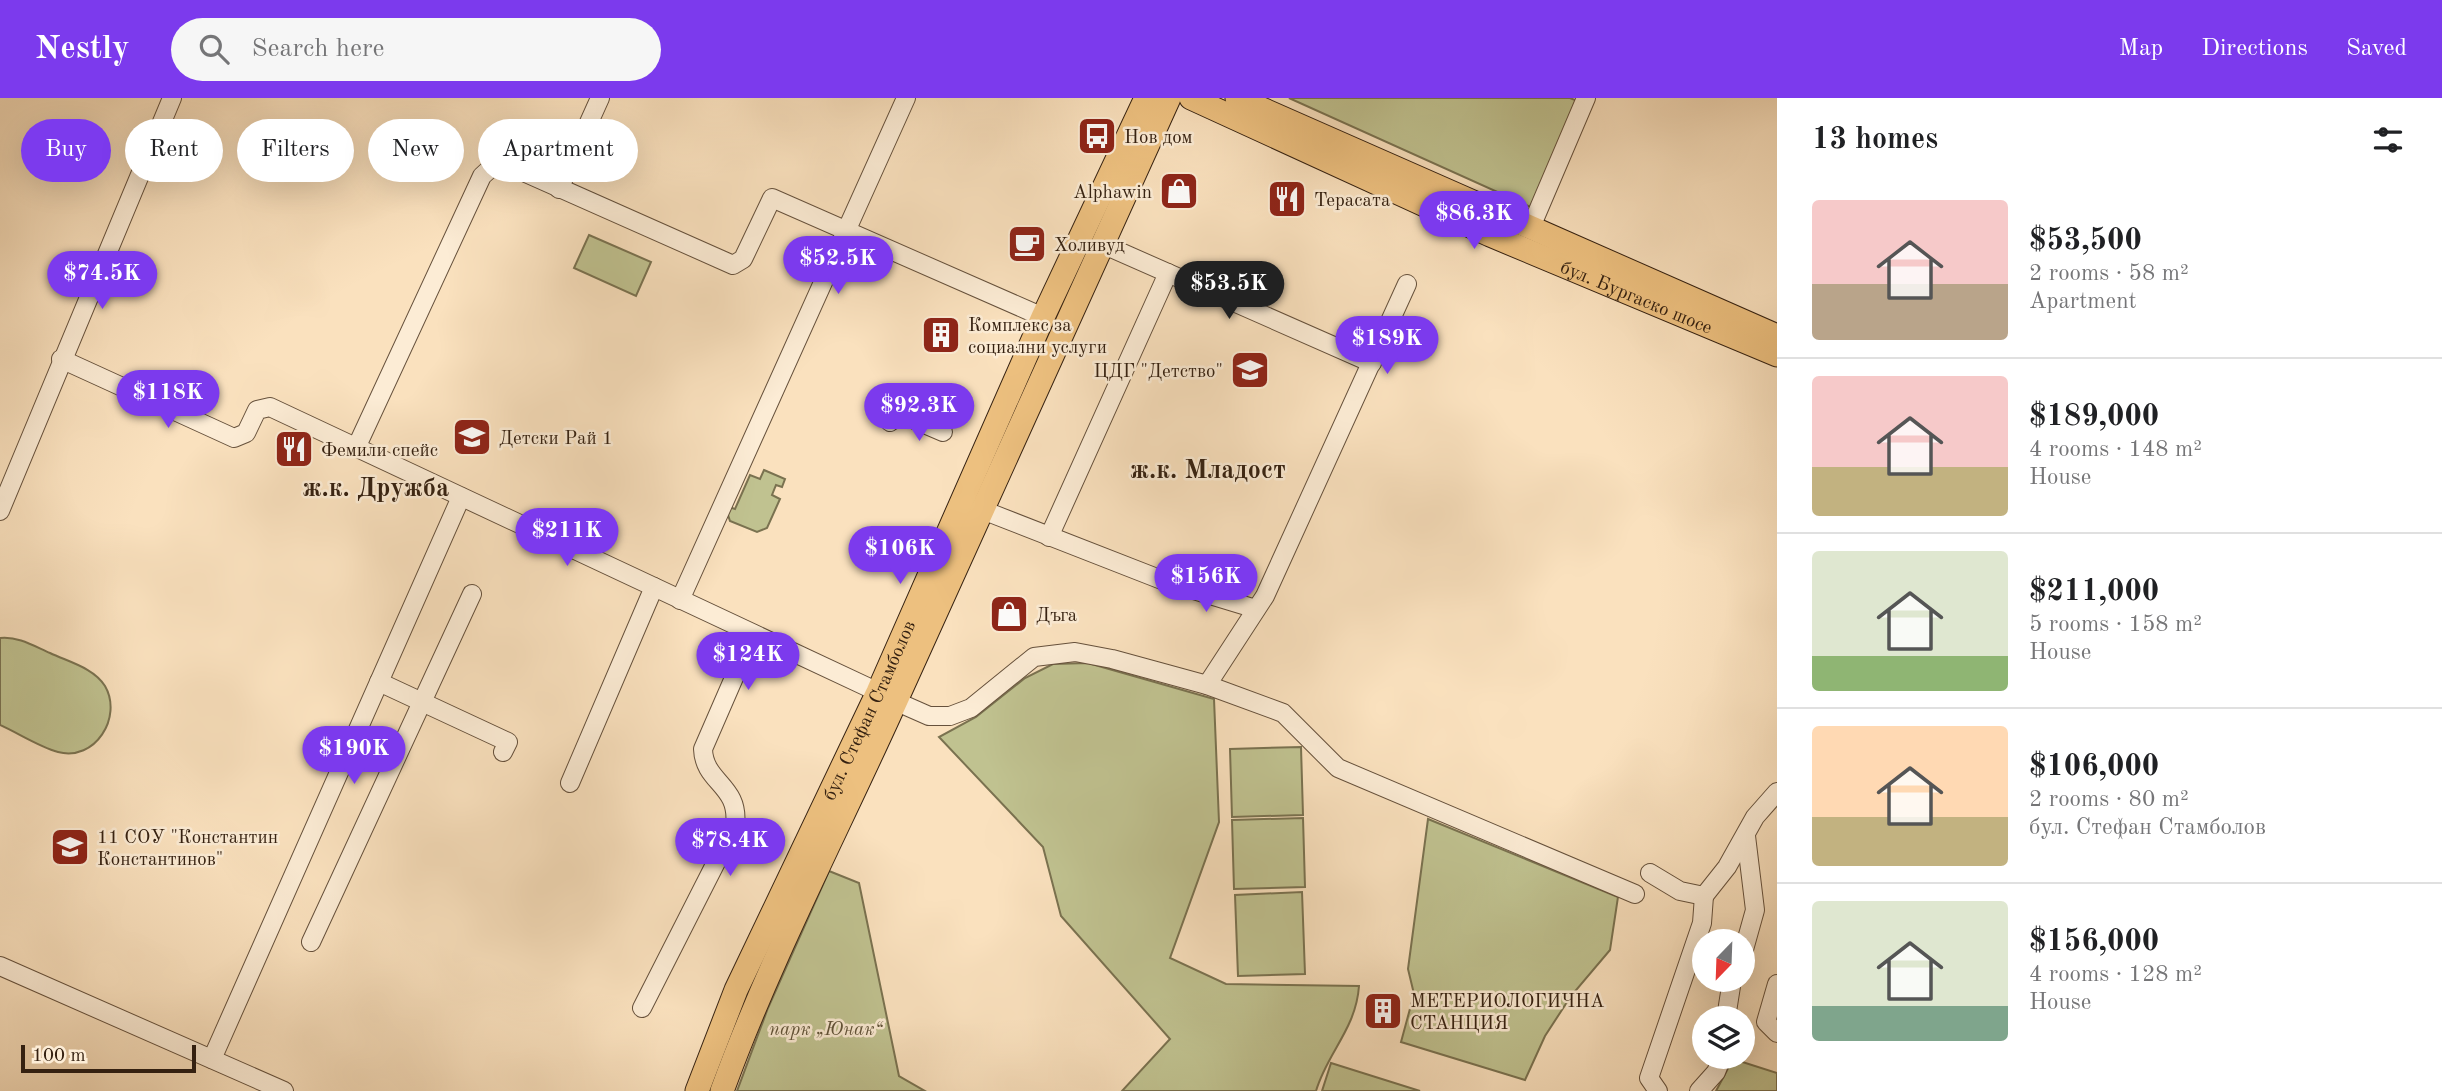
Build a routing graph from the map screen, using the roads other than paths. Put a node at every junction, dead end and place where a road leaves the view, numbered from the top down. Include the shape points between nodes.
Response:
1 (172, 98) edge
2 (600, 98) edge
3 (906, 98) edge
4 (1146, 98) edge
5 (1169, 98) edge
6 (1191, 98) edge
7 (1237, 98) edge
8 (1586, 98) edge
9 (559, 189) junction
10 (1531, 227) junction
11 (846, 232) junction
12 (1102, 244) junction
13 (1168, 273) junction
14 (1407, 284) dead end
15 (1043, 317) junction
16 (1777, 336) edge
17 (1777, 355) edge
18 (61, 359) junction
19 (1372, 363) junction
20 (890, 422) dead end
21 (943, 432) dead end
22 (356, 448) junction
23 (461, 497) junction
24 (980, 509) junction
25 (0, 511) edge
26 (1049, 537) junction
27 (654, 587) junction
28 (472, 594) dead end
29 (680, 600) junction
30 (1256, 609) junction
31 (753, 634) junction
32 (379, 682) junction
33 (1207, 685) junction
34 (886, 697) junction
35 (422, 702) junction
36 (503, 752) dead end
37 (570, 783) dead end
38 (1777, 792) edge
39 (1746, 835) junction
40 (1650, 873) dead end
41 (1635, 894) dead end
42 (1704, 896) junction
43 (1750, 929) edge
44 (311, 942) dead end
45 (0, 966) edge
46 (1777, 984) edge
47 (642, 1008) dead end
48 (1777, 1033) edge
49 (212, 1059) junction
50 (1717, 1069) edge
51 (276, 1089) edge
52 (696, 1091) edge
53 (722, 1091) edge
54 (1658, 1091) edge
55 (1699, 1091) edge

1 - 18 street
2 - 9 street
3 - 11 street
4 - 15 main road, бул. Стефан Стамболов
5 - 12 main road, бул. Стефан Стамболов
6 - 17 main road, бул. Бургаско шосе via 1490,234
7 - 10 main road, бул. Бургаско шосе
8 - 10 street
9 - 11 street via 728,265 743,259 772,198
9 - 22 street via 505,164 485,171
10 - 16 main road, бул. Бургаско шосе
11 - 15 street
11 - 29 street
12 - 13 street
12 - 24 main road, бул. Стефан Стамболов
13 - 19 street
13 - 26 street
14 - 19 street
15 - 34 main road, бул. Стефан Стамболов
18 - 22 street via 233,438 243,436 257,410 267,406
18 - 25 street
19 - 30 street
20 - 21 street via 894,411
22 - 23 street
23 - 27 street
23 - 32 street
24 - 26 street
24 - 34 main road, бул. Стефан Стамболов
26 - 30 street via 1167,582
27 - 29 street
27 - 37 street
28 - 35 street
29 - 31 street
30 - 33 street
31 - 34 street
31 - 47 street via 703,749 703,762 737,809 736,825
32 - 35 street
32 - 49 street
33 - 34 street via 1074,652 1034,657 971,708 950,716 929,716
33 - 41 street via 1283,713 1338,768
34 - 52 main road, бул. Стефан Стамболов via 736,990
34 - 53 main road, бул. Стефан Стамболов
35 - 36 street via 508,742
35 - 44 street
38 - 39 street
39 - 42 street
39 - 43 street via 1755,910
40 - 42 street via 1681,891
42 - 54 street via 1702,923 1650,1078
45 - 49 street
46 - 48 street via 1766,1022
49 - 51 street
50 - 55 street

